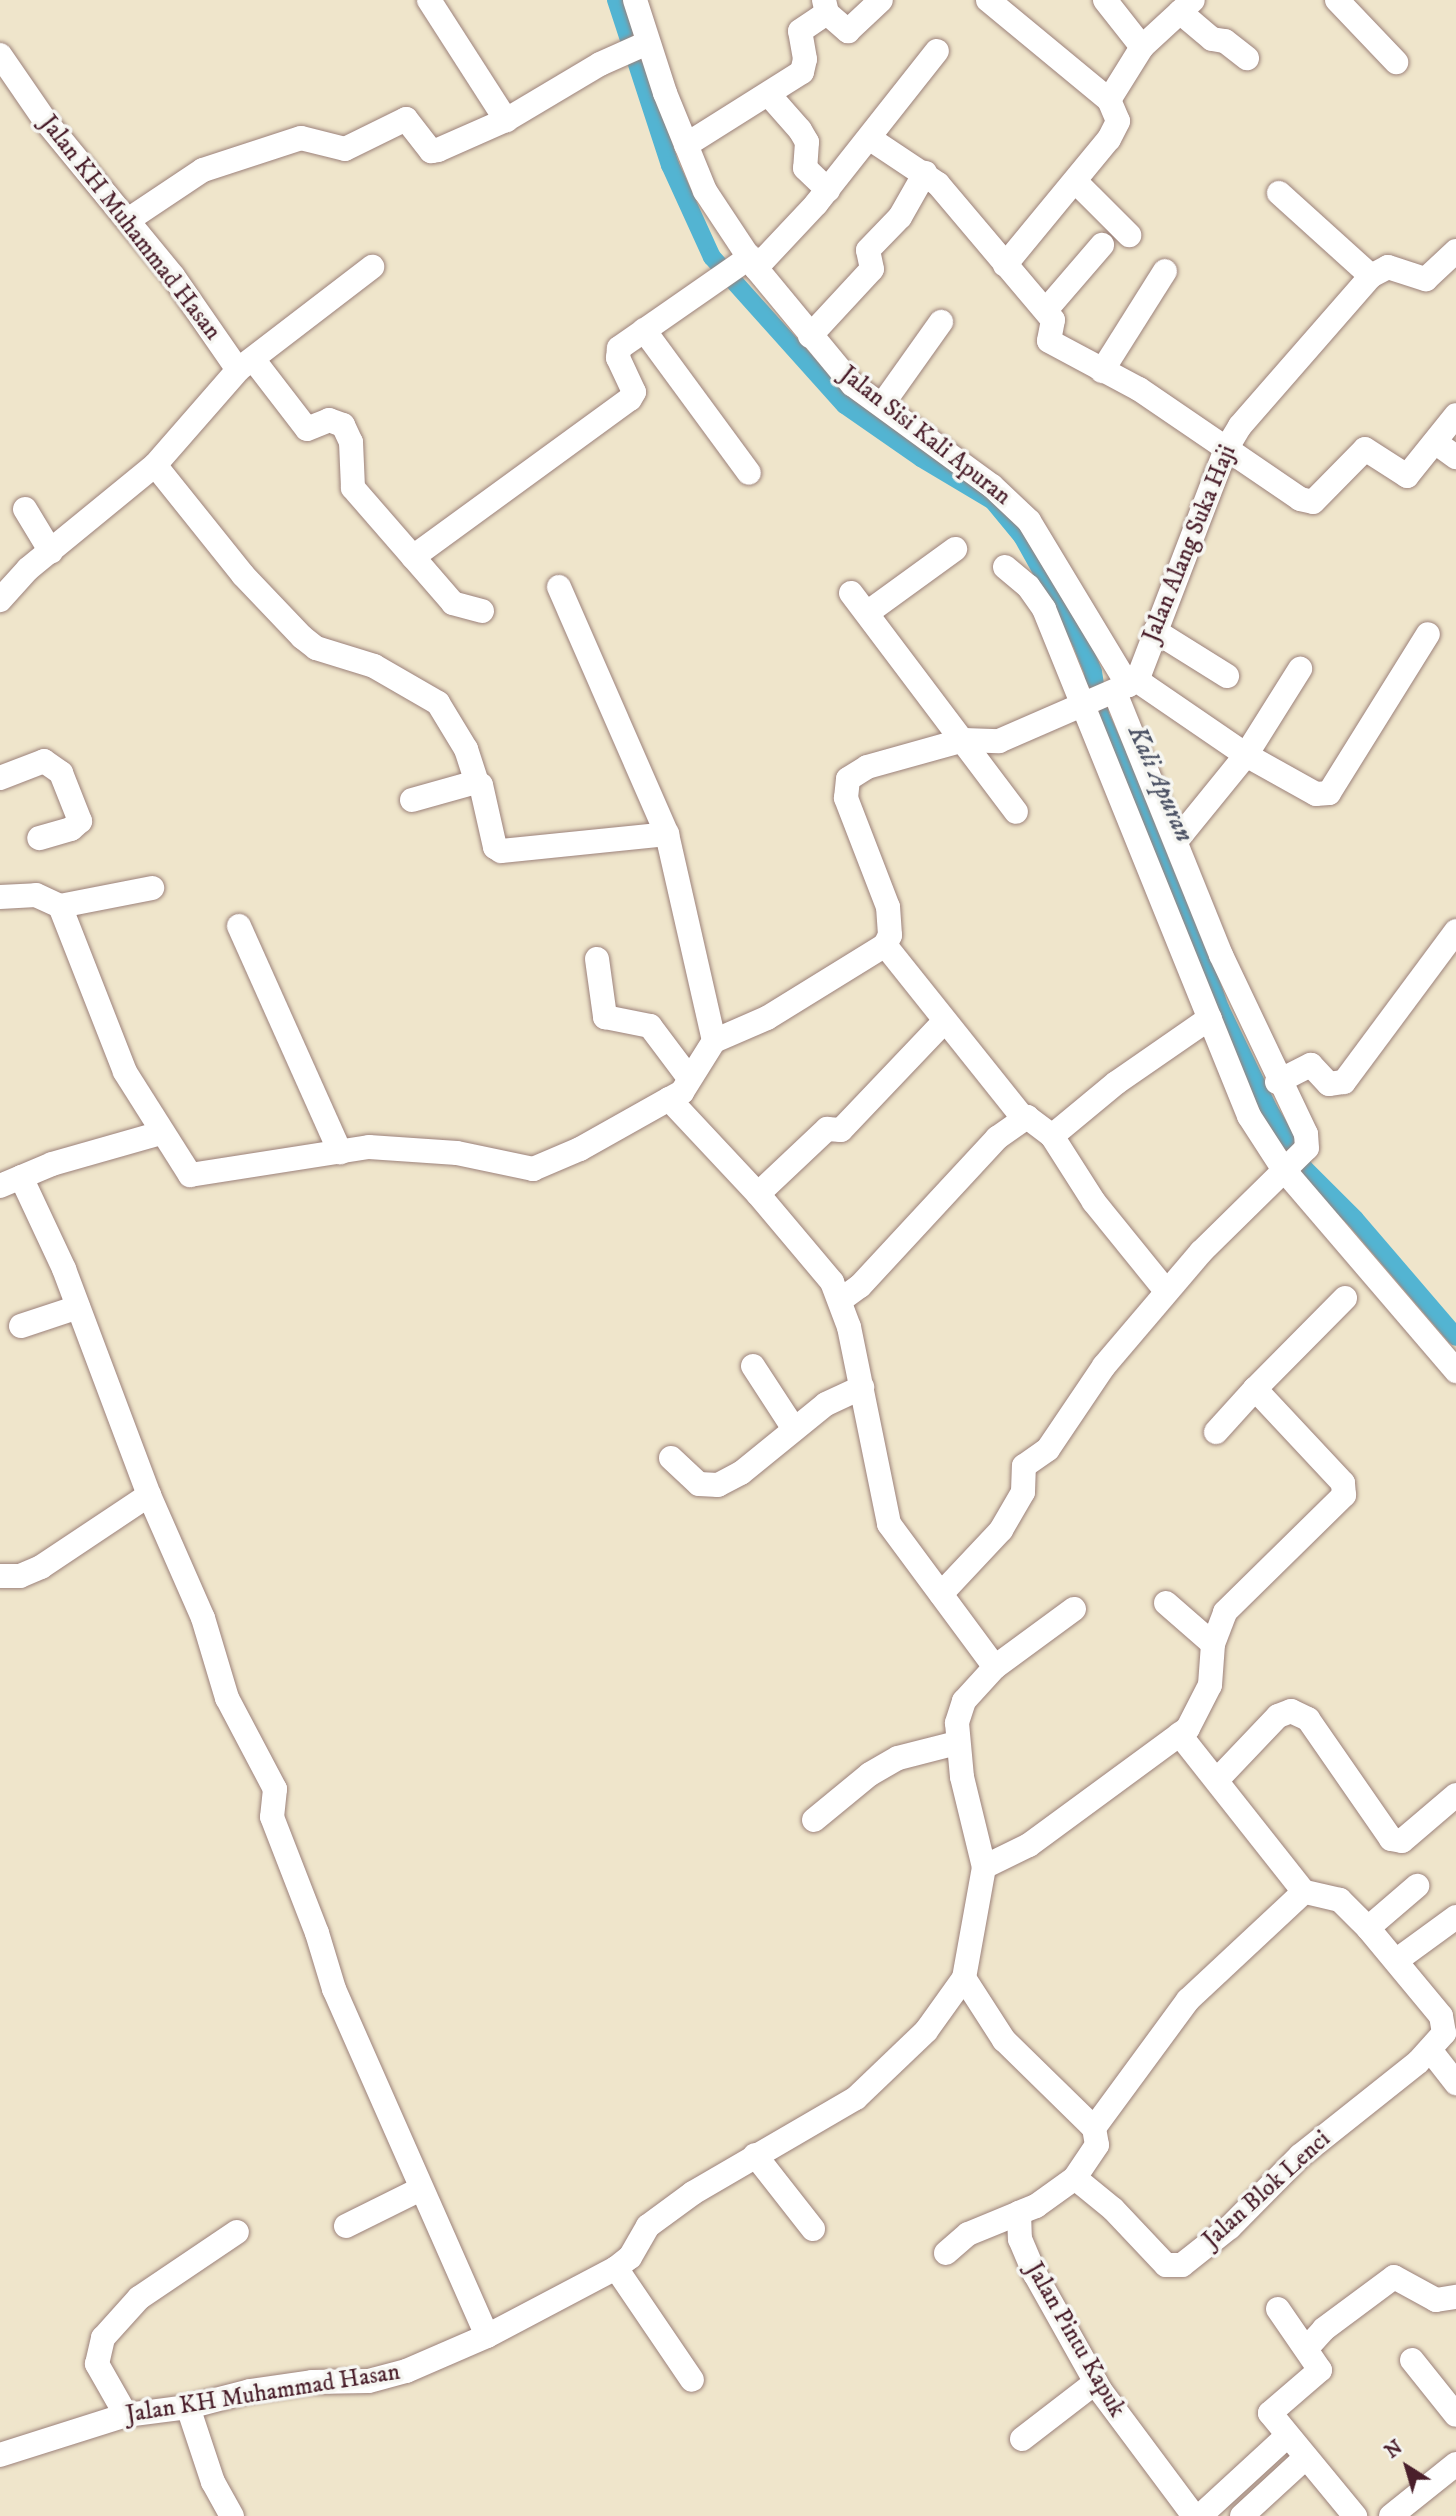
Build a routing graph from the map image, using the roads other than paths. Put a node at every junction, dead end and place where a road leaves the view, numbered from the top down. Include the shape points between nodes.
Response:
1 (429, 0) edge
2 (635, 0) edge
3 (881, 0) edge
4 (988, 0) edge
5 (1105, 0) edge
6 (1337, 0) edge
7 (825, 6) edge
8 (1187, 6) edge
9 (643, 45) junction
10 (1142, 47) junction
11 (937, 51) dead end
12 (0, 55) edge
13 (1247, 58) dead end
14 (1396, 62) dead end
15 (770, 96) junction
16 (1109, 100) junction
17 (506, 120) junction
18 (869, 138) junction
19 (686, 145) junction
20 (925, 173) junction
21 (1077, 183) junction
22 (828, 190) junction
23 (1279, 193) dead end
24 (128, 220) junction
25 (1129, 235) dead end
26 (1102, 245) dead end
27 (1456, 251) edge
28 (749, 262) junction
29 (1005, 265) junction
30 (372, 267) dead end
31 (1165, 271) dead end
32 (1371, 276) junction
33 (1046, 310) junction
34 (941, 322) dead end
35 (644, 330) junction
36 (810, 336) junction
37 (245, 365) junction
38 (1102, 371) junction
39 (881, 405) junction
40 (1456, 415) edge
41 (1435, 442) junction
42 (1225, 451) junction
43 (1456, 457) edge
44 (155, 465) junction
45 (749, 473) dead end
46 (25, 509) dead end
47 (955, 549) dead end
48 (51, 552) junction
49 (413, 557) junction
50 (1004, 567) dead end
51 (559, 587) dead end
52 (2, 590) edge
53 (850, 593) dead end
54 (482, 611) dead end
55 (867, 612) junction
56 (1156, 631) junction
57 (1427, 634) dead end
58 (1300, 669) dead end
59 (1227, 676) dead end
60 (1110, 693) junction
61 (964, 740) junction
62 (1246, 755) junction
63 (0, 778) edge
64 (477, 783) junction
65 (412, 800) dead end
66 (1016, 813) dead end
67 (667, 834) junction
68 (39, 838) dead end
69 (1177, 840) junction
70 (152, 888) dead end
71 (0, 897) edge
72 (60, 906) junction
73 (239, 926) dead end
74 (1454, 937) edge
75 (885, 945) junction
76 (597, 959) dead end
77 (1210, 1018) junction
78 (944, 1022) junction
79 (714, 1041) junction
80 (689, 1078) junction
81 (1278, 1082) junction
82 (669, 1100) junction
83 (1023, 1118) junction
84 (161, 1133) junction
85 (1052, 1136) junction
86 (340, 1152) junction
87 (1286, 1167) junction
88 (10, 1181) edge
89 (758, 1194) junction
90 (1166, 1291) junction
91 (1345, 1298) dead end
92 (842, 1299) junction
93 (78, 1307) junction
94 (22, 1326) dead end
95 (753, 1366) dead end
96 (1456, 1371) edge
97 (862, 1388) junction
98 (1255, 1389) junction
99 (794, 1429) junction
100 (1216, 1432) dead end
101 (671, 1458) dead end
102 (149, 1495) junction
103 (0, 1576) edge
104 (941, 1594) junction
105 (1166, 1602) dead end
106 (1074, 1609) dead end
107 (1213, 1644) junction
108 (995, 1667) junction
109 (1179, 1734) junction
110 (957, 1743) junction
111 (1217, 1780) junction
112 (1456, 1795) edge
113 (814, 1820) dead end
114 (984, 1867) junction
115 (1417, 1886) dead end
116 (1304, 1892) junction
117 (1456, 1917) edge
118 (1368, 1928) junction
119 (1397, 1961) junction
120 (964, 1978) junction
121 (1431, 2051) junction
122 (1456, 2083) edge
123 (1094, 2128) junction
124 (755, 2155) junction
125 (1075, 2178) junction
126 (419, 2190) junction
127 (1019, 2213) junction
128 (346, 2226) dead end
129 (813, 2229) dead end
130 (237, 2232) dead end
131 (946, 2253) dead end
132 (616, 2268) junction
133 (1456, 2297) edge
134 (1278, 2309) dead end
135 (487, 2336) junction
136 (1307, 2348) junction
137 (1412, 2360) dead end
138 (692, 2380) dead end
139 (1096, 2382) junction
140 (188, 2407) junction
141 (126, 2415) junction
142 (1456, 2415) edge
143 (1286, 2437) junction
144 (1022, 2439) dead end
145 (0, 2455) edge
146 (1304, 2459) junction
147 (1456, 2464) edge
148 (232, 2516) edge
149 (1194, 2516) edge
150 (1200, 2516) edge
151 (1242, 2516) edge
152 (1355, 2516) edge
153 (1391, 2516) edge

1 - 17 street
2 - 9 street, Jalan Sisi Kali Apuran
3 - 7 street via 849,32
4 - 16 street
5 - 10 street
6 - 14 street
7 - 15 street via 801,28 802,72
8 - 10 street
8 - 13 street via 1212,39 1228,42
9 - 17 street via 600,64
9 - 19 street, Jalan Sisi Kali Apuran
10 - 16 street
11 - 18 street
12 - 24 street, Jalan KH Muhammad Hasan via 44,119
15 - 19 street
15 - 22 street via 800,130 807,142 805,167
16 - 21 street via 1116,127
17 - 24 street via 431,151 406,119 345,149 301,138 203,170
18 - 20 street
18 - 22 street
19 - 28 street, Jalan Sisi Kali Apuran via 705,191
20 - 29 street
20 - 36 street via 900,217 868,250 873,269
21 - 25 street
21 - 29 street
22 - 28 street
23 - 32 street
24 - 37 street, Jalan KH Muhammad Hasan
26 - 33 street
27 - 32 street via 1426,279 1388,267
28 - 35 street
28 - 36 street, Jalan Sisi Kali Apuran
29 - 33 street
30 - 37 street
31 - 38 street
32 - 42 street, Jalan Alang Suka Haji via 1240,426
33 - 38 street via 1055,324 1049,341
34 - 39 street
35 - 45 street
35 - 49 street via 618,352 634,392 630,399
36 - 39 street, Jalan Sisi Kali Apuran via 852,384
37 - 44 street
37 - 49 street, Jalan KH Muhammad Hasan via 307,429 329,420 343,425 351,442 353,488
38 - 42 street via 1139,389
39 - 60 street, Jalan Sisi Kali Apuran via 992,486 1029,521
40 - 41 street
41 - 42 street via 1407,476 1368,450 1360,450 1310,502
41 - 43 street
42 - 56 street, Jalan Alang Suka Haji
44 - 48 street
44 - 64 street via 243,575 302,637 316,648 374,666 438,703 466,749
46 - 48 street
47 - 55 street
48 - 52 street
49 - 54 street via 453,603
50 - 60 street via 1037,597
51 - 67 street
53 - 55 street
55 - 61 street
56 - 59 street
56 - 60 street, Jalan Alang Suka Haji
57 - 62 street via 1329,793 1316,794
58 - 62 street
60 - 61 street via 999,741
60 - 62 street
60 - 69 street
60 - 77 street
61 - 66 street
61 - 75 street via 867,767 845,783 846,798 888,907 890,935
62 - 69 street
63 - 68 street via 44,761 61,773 80,821 71,829
64 - 65 street
64 - 67 street via 485,792 495,847 501,851
67 - 79 street via 706,1022
69 - 81 street via 1221,955
70 - 72 street
71 - 72 street via 36,895
72 - 84 street via 111,1042
73 - 86 street
74 - 81 street via 1344,1082 1329,1084 1311,1065
75 - 78 street
75 - 79 street via 767,1018
76 - 80 street via 605,1017 650,1026
77 - 85 street via 1116,1083
77 - 87 street via 1249,1116
78 - 83 street
78 - 89 street via 841,1130 827,1129
79 - 80 street
80 - 82 street via 682,1093
81 - 87 street via 1306,1134 1307,1148
82 - 86 street via 533,1169 397,1147
82 - 89 street
83 - 85 street via 1034,1118
83 - 92 street via 997,1138 860,1286
84 - 86 street via 190,1175
84 - 88 street
85 - 90 street via 1094,1202
87 - 90 street
87 - 96 street
88 - 93 street
89 - 92 street via 823,1269
90 - 104 street via 1104,1366 1048,1449 1024,1466 1023,1492 1001,1531
91 - 98 street
92 - 97 street
93 - 94 street
93 - 102 street
95 - 99 street
97 - 99 street via 826,1404
97 - 104 street via 889,1524
98 - 100 street
98 - 107 street via 1346,1492 1225,1612
99 - 101 street via 740,1473 710,1488
102 - 103 street via 41,1567 20,1576
102 - 126 street via 203,1618 227,1698 275,1789 272,1817 334,1989
104 - 108 street
105 - 107 street
106 - 108 street, Jalan KH Muhammad Hasan
107 - 109 street via 1210,1685 1193,1720
108 - 110 street, Jalan KH Muhammad Hasan via 964,1701
109 - 111 street
109 - 114 street via 1029,1846
110 - 113 street via 898,1758 870,1774
110 - 114 street, Jalan KH Muhammad Hasan
111 - 112 street via 1278,1716 1291,1711 1308,1719 1391,1839 1402,1841
111 - 116 street
114 - 120 street, Jalan KH Muhammad Hasan
115 - 118 street
116 - 118 street via 1340,1900
116 - 123 street via 1188,2000
117 - 119 street
118 - 119 street
119 - 121 street via 1444,2023 1444,2033
120 - 123 street via 1004,2040
120 - 124 street, Jalan KH Muhammad Hasan via 926,2031 856,2098
121 - 122 street
121 - 125 street, Jalan Blok Lenci via 1300,2157 1230,2227 1182,2265 1166,2265 1113,2209
123 - 125 street via 1097,2145
124 - 129 street
124 - 132 street, Jalan KH Muhammad Hasan via 648,2226 630,2257
125 - 127 street
126 - 128 street
126 - 135 street
127 - 131 street via 968,2234
127 - 139 street, Jalan Pintu Kapuk via 1020,2239 1035,2274
130 - 141 street via 139,2298 103,2338 97,2364
132 - 135 street, Jalan KH Muhammad Hasan
132 - 138 street
133 - 136 street via 1436,2300 1394,2277 1324,2329
134 - 136 street
135 - 140 street, Jalan KH Muhammad Hasan via 406,2371 368,2381 312,2382
136 - 143 street via 1320,2370 1270,2413
137 - 142 street
139 - 144 street
139 - 149 street, Jalan Pintu Kapuk
140 - 141 street, Jalan KH Muhammad Hasan
140 - 148 street via 213,2482
141 - 145 street, Jalan KH Muhammad Hasan
143 - 146 street
143 - 150 street
146 - 151 street
146 - 152 street
147 - 153 street

